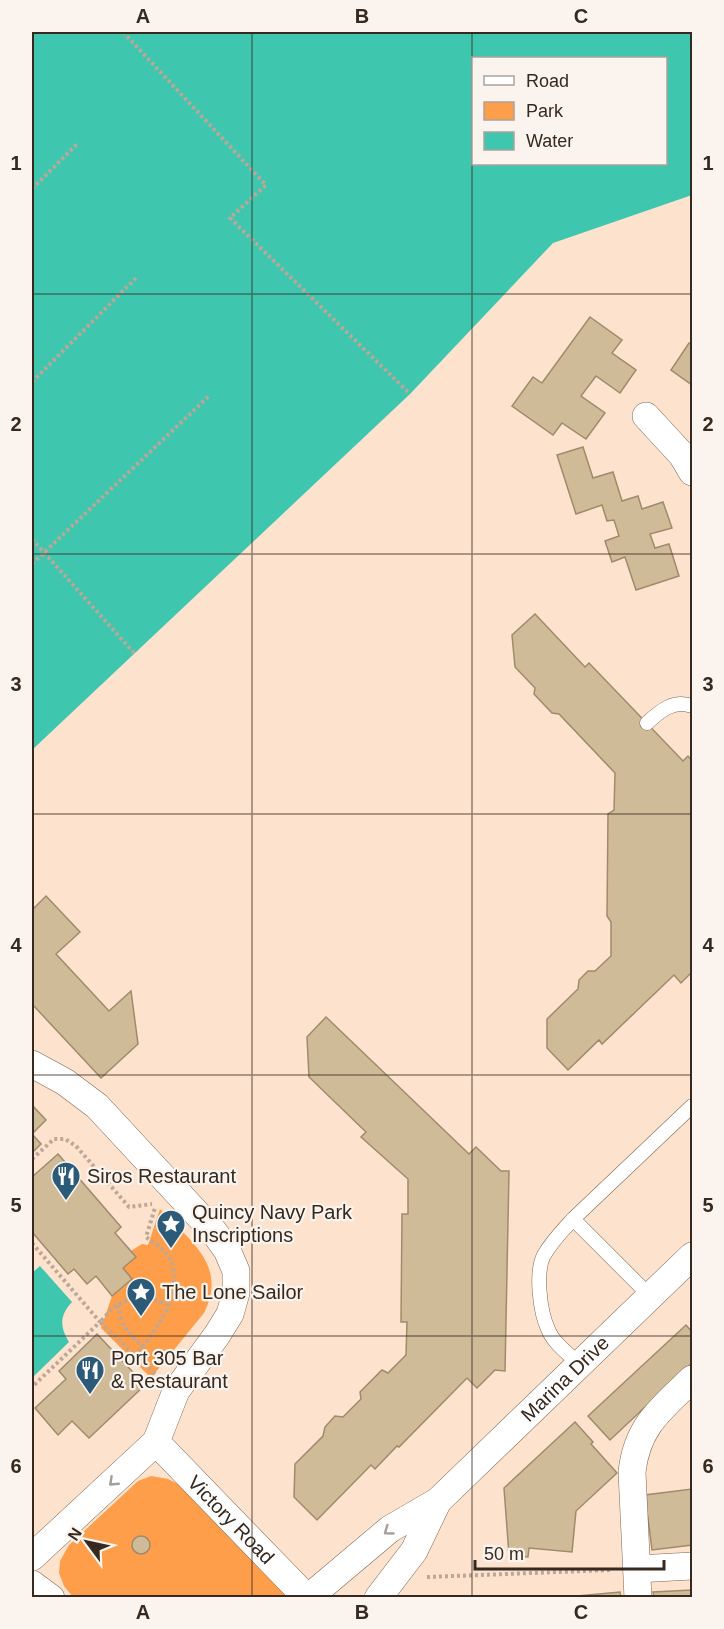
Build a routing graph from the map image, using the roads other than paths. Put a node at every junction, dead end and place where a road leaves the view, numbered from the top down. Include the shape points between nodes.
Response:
1 (646, 416) dead end
2 (693, 472) edge
3 (693, 706) edge
4 (647, 723) dead end
5 (32, 1064) edge
6 (693, 1106) edge
7 (573, 1219) junction
8 (693, 1256) edge
9 (650, 1296) junction
10 (579, 1364) junction
11 (693, 1379) edge
12 (156, 1442) junction
13 (438, 1501) junction
14 (32, 1557) edge
15 (693, 1566) edge
16 (637, 1569) junction
17 (32, 1584) edge
18 (386, 1588) edge
19 (51, 1598) edge
20 (307, 1598) edge
21 (638, 1598) edge

1 - 2 street
3 - 4 lane via 675,704
5 - 12 street via 97,1106 214,1232 236,1271 237,1293 230,1314 176,1391
6 - 7 lane
7 - 9 lane
7 - 10 lane via 554,1239 543,1258 539,1276 548,1330
8 - 9 street, Marina Drive
9 - 10 street, Marina Drive
10 - 13 street, Marina Drive
11 - 16 street via 657,1413 634,1453
12 -> 14 street
12 - 20 street, Victory Road
13 - 18 street, Marina Drive via 414,1551
13 -> 20 street, Marina Drive via 390,1528
15 - 16 street
16 - 21 street
17 - 19 street

